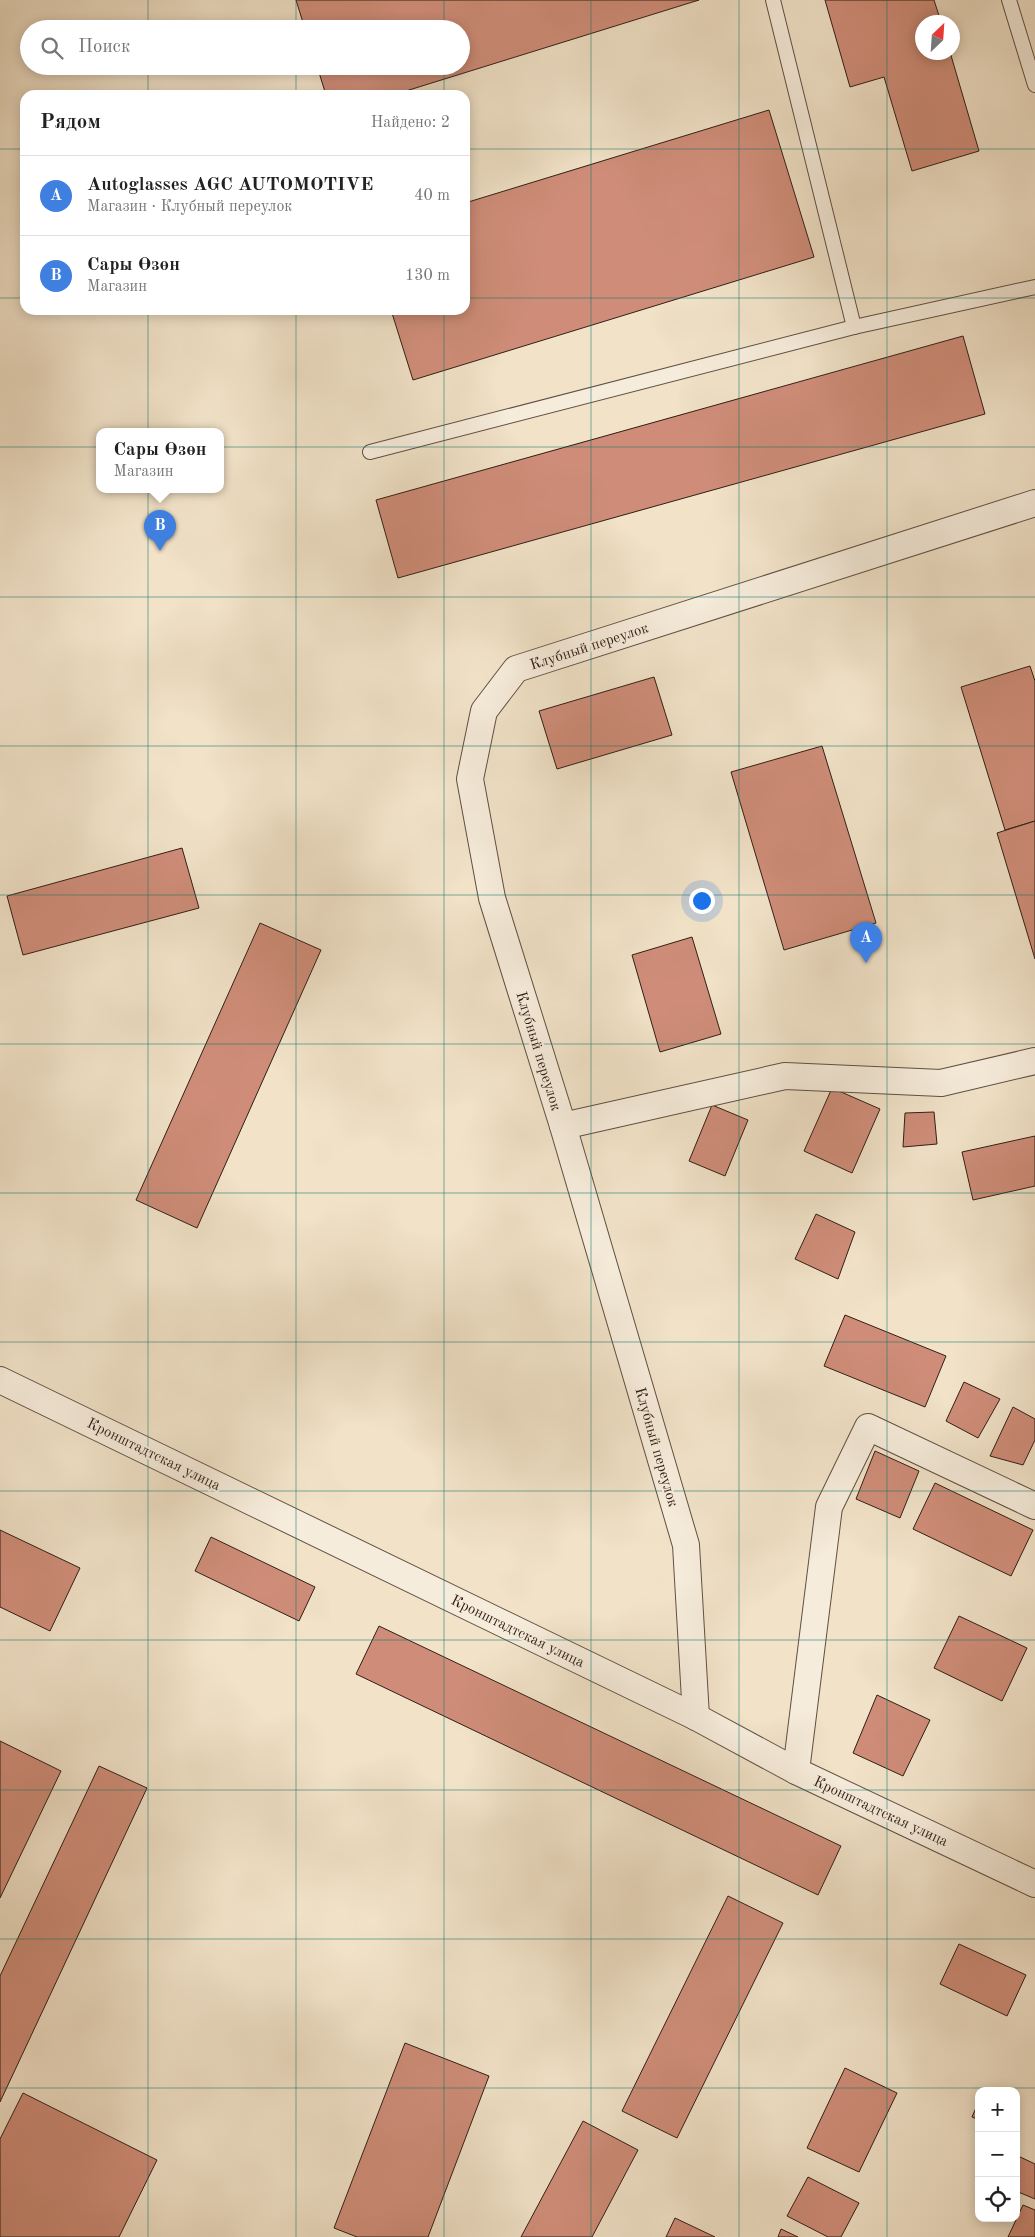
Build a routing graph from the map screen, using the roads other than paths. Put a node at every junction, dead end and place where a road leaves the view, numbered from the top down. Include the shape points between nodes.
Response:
1 (773, 0) edge
2 (1009, 0) edge
3 (1035, 85) edge
4 (1035, 287) edge
5 (854, 326) junction
6 (370, 452) dead end
7 (1035, 503) edge
8 (1035, 1062) edge
9 (562, 1126) junction
10 (0, 1380) edge
11 (1035, 1506) edge
12 (696, 1718) junction
13 (796, 1771) junction
14 (1035, 1884) edge

1 - 5 lane
2 - 3 lane
4 - 5 lane
5 - 6 lane
7 - 9 street, Клубный переулок via 516,669 505,683 484,711 470,779 492,898
8 - 9 street, Клубный переулок via 940,1084 785,1076
9 - 12 street, Клубный переулок via 686,1545
10 - 12 street, Кронштадтская улица
11 - 13 street via 868,1427 829,1507
12 - 13 street, Кронштадтская улица
13 - 14 street, Кронштадтская улица

